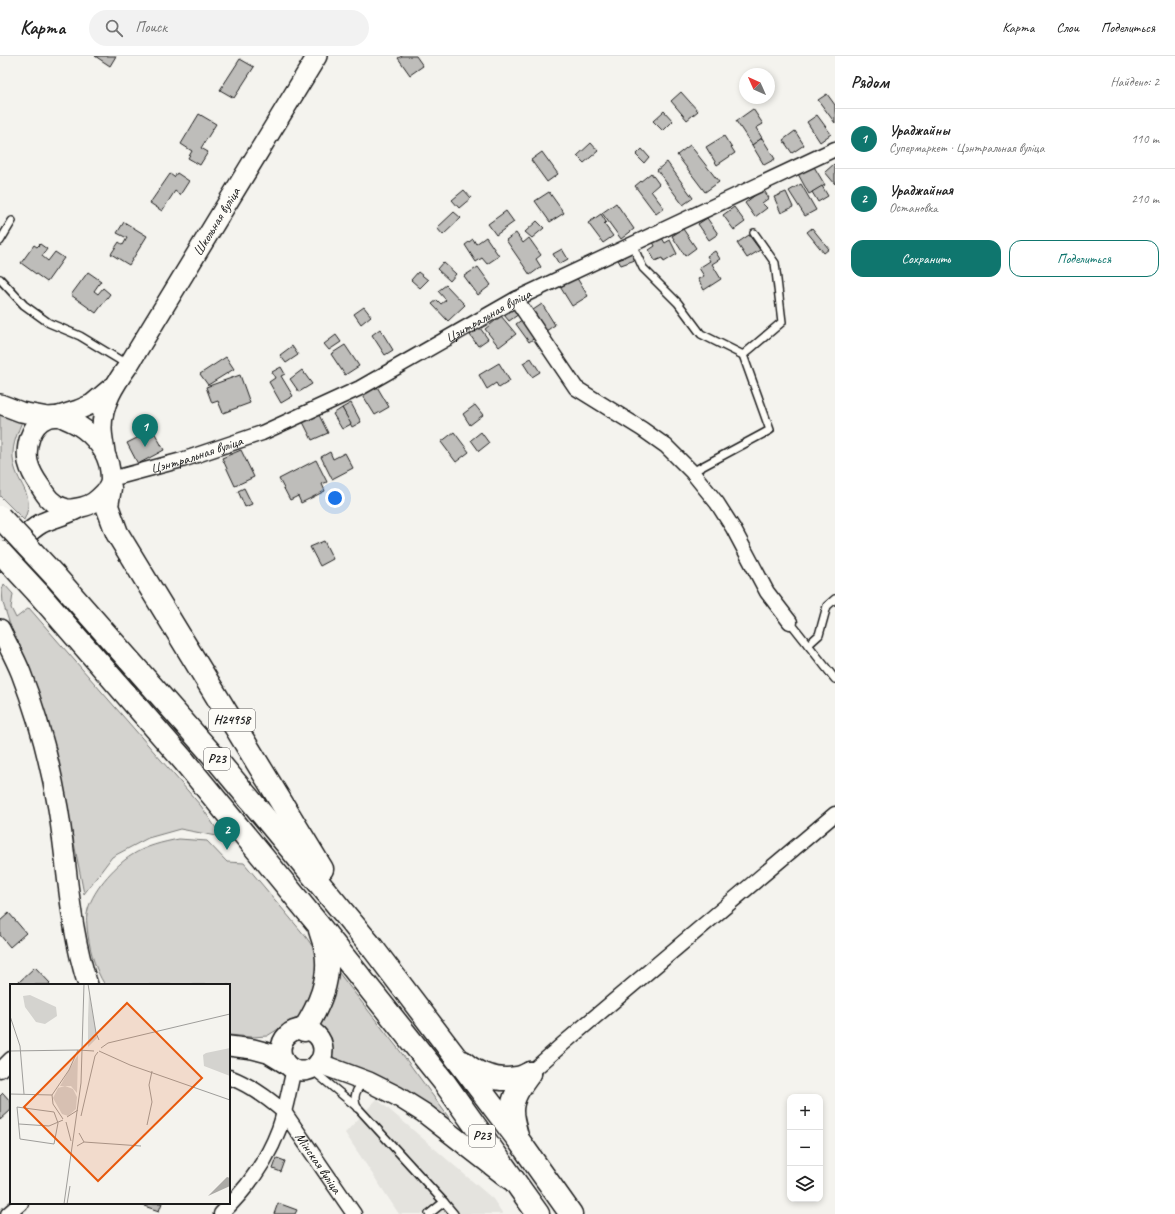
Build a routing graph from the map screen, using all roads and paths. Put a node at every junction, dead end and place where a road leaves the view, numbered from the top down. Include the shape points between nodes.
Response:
1 (317, 56) edge
2 (835, 149) edge
3 (12, 221) dead end
4 (754, 234) dead end
5 (0, 241) edge
6 (632, 244) junction
7 (0, 279) edge
8 (516, 299) junction
9 (742, 355) junction
10 (128, 366) junction
11 (114, 386) junction
12 (0, 404) edge
13 (53, 417) junction
14 (105, 452) junction
15 (692, 472) junction
16 (33, 476) junction
17 (110, 484) junction
18 (80, 508) junction
19 (0, 517) edge
20 (35, 527) junction
21 (0, 552) edge
22 (0, 562) edge
23 (835, 599) edge
24 (790, 622) joint
25 (0, 629) edge
26 (808, 645) junction
27 (835, 679) edge
28 (835, 814) edge
29 (317, 923) junction
30 (372, 947) junction
31 (88, 984) edge
32 (294, 1034) junction
33 (230, 1046) edge
34 (254, 1049) junction
35 (453, 1054) junction
36 (10, 1060) edge
37 (302, 1066) junction
38 (0, 1070) edge
39 (530, 1073) junction
40 (230, 1077) edge
41 (369, 1082) junction
42 (358, 1108) junction
43 (284, 1112) junction
44 (517, 1138) junction
45 (521, 1189) junction
46 (444, 1202) junction
47 (20, 1204) edge
48 (8, 1214) edge
49 (221, 1214) edge
50 (354, 1214) edge
51 (429, 1214) edge
52 (454, 1214) edge
53 (538, 1214) edge
54 (571, 1214) edge

1 - 10 street, Школьная вуліца / Н24958
2 - 6 street, Цэнтральная вуліца
3 - 5 lane
4 - 9 lane via 775,263 782,322
6 - 8 street, Цэнтральная вуліца
6 - 9 lane via 643,268 678,303 701,334
7 - 10 lane via 24,304 49,323 80,336
8 - 15 street via 576,388 660,442
8 - 17 street, Цэнтральная вуліца via 339,398 262,433 138,472
9 - 15 lane via 770,430
10 - 11 street, Школьная вуліца / Н24958
11 - 13 street, Н24958 via 92,404
11 - 14 street, Н24958 via 104,408 102,427
12 - 13 street, Н24958 via 21,412
13 - 14 street, Н24958 via 78,425
13 - 16 street, Н24958 via 40,422 29,440 28,462
14 - 17 street, Н24958 via 109,464
15 - 24 street via 717,503 767,592
16 - 18 street, Н24958 via 54,504 65,509
16 - 20 street, Н24958 via 40,509
17 - 18 street, Н24958 via 95,502
17 - 30 highway, Н24958 via 107,506 117,533
18 - 20 street, Н24958
19 - 30 highway, Р23, bridge via 217,760
20 - 22 street, Н24958
21 - 29 highway, Р23, bridge via 184,761
23 - 26 lane via 826,606 819,636
24 - 26 lane
25 - 31 street via 21,672 48,756 58,808 73,919
26 - 27 lane
28 - 39 street
29 - 32 highway via 326,951 327,972 314,1014
29 - 45 highway, Р23 via 444,1082
30 - 35 highway, Р23
32 - 34 street via 272,1045
32 - 37 street via 282,1044 282,1058
32 - 37 street via 315,1034 322,1051
33 - 34 street
34 - 37 street
35 - 39 highway via 478,1072 491,1076 517,1078
35 - 44 highway, Р23
36 - 38 street
37 - 41 street
37 - 42 lane
37 - 43 street
39 - 44 highway via 514,1098 512,1111
40 - 43 street, Мінская вуліца via 250,1086
41 - 42 lane via 357,1091 354,1100
41 - 45 street via 424,1113
42 - 46 lane
43 - 49 street, Мінская вуліца via 276,1136 261,1165 250,1182
43 - 50 street, Мінская вуліца
44 - 54 highway, Р23
45 - 53 highway, Р23
46 - 51 lane
46 - 52 lane
47 - 48 street

